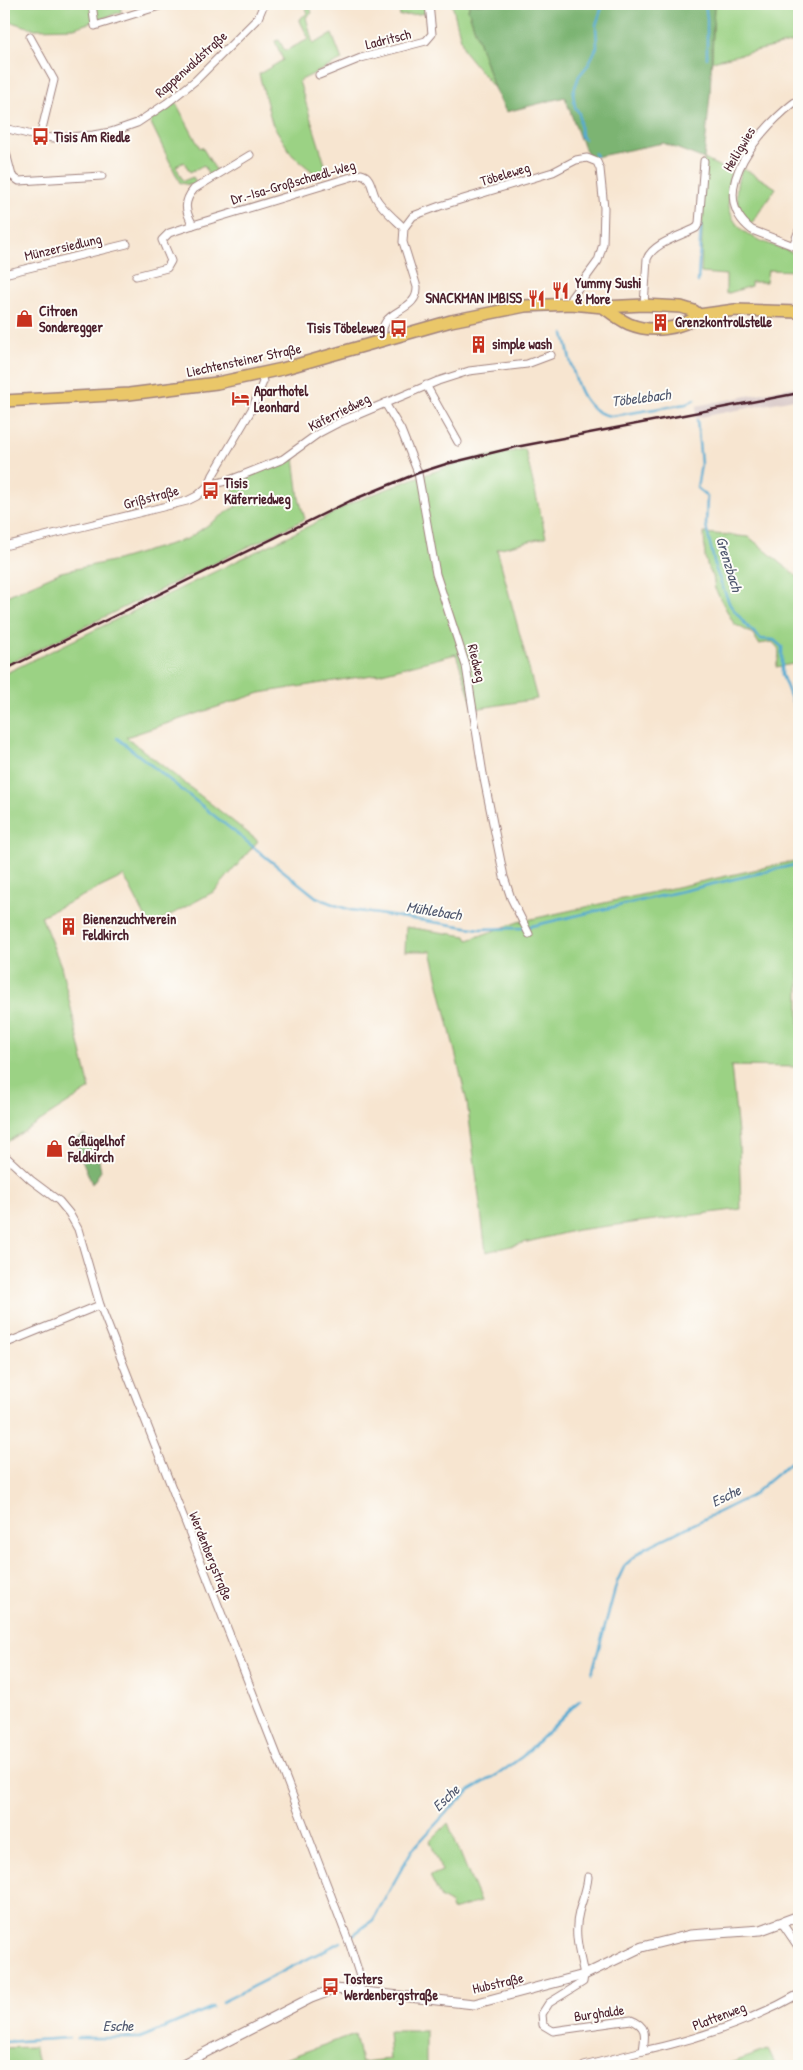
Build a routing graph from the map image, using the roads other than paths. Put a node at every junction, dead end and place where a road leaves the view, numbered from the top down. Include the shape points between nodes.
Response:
1 (92, 4) edge
2 (166, 4) edge
3 (264, 4) edge
4 (429, 4) edge
5 (30, 37) dead end
6 (319, 75) dead end
7 (799, 99) edge
8 (4, 128) edge
9 (40, 137) junction
10 (4, 144) edge
11 (250, 155) dead end
12 (6, 158) edge
13 (704, 161) dead end
14 (102, 176) dead end
15 (193, 225) junction
16 (404, 228) junction
17 (799, 230) edge
18 (127, 244) dead end
19 (796, 247) edge
20 (4, 274) edge
21 (136, 276) dead end
22 (571, 304) junction
23 (644, 305) junction
24 (603, 307) junction
25 (799, 312) edge
26 (699, 315) junction
27 (384, 341) junction
28 (551, 355) dead end
29 (260, 374) junction
30 (426, 385) junction
31 (4, 401) edge
32 (385, 403) junction
33 (458, 442) dead end
34 (209, 485) junction
35 (4, 546) edge
36 (527, 929) dead end
37 (4, 1155) edge
38 (100, 1305) junction
39 (4, 1344) edge
40 (588, 1877) dead end
41 (799, 1916) edge
42 (782, 1923) junction
43 (799, 1948) edge
44 (584, 1975) junction
45 (359, 1990) junction
46 (799, 1994) edge
47 (643, 2051) junction
48 (179, 2066) edge
49 (584, 2066) edge

1 - 2 street via 95,26
3 - 9 street, Rappenwaldstraße via 258,18 207,69 137,123 111,132
4 - 6 street, Ladritsch via 432,34 426,42 361,58
5 - 9 street via 54,80
7 - 19 street, Heiligwies via 774,120 756,142 736,175 733,191 735,206 746,225
8 - 9 street, Rappenwaldstraße
10 - 12 street
11 - 15 street, Dr.-Isa-Großschaedl-Weg via 188,195 186,212
12 - 14 street via 12,176 19,181
13 - 23 street via 699,223 696,228 655,247 650,253
15 - 16 street, Dr.-Isa-Großschaedl-Weg via 365,174 376,198
15 - 21 street, Dr.-Isa-Großschaedl-Weg via 169,233 162,240 171,261 167,268
16 - 22 street, Töbeleweg via 413,216 440,206 553,172 580,159 593,160 602,176 603,244 598,262 571,298
16 - 27 street via 403,242 417,294 414,300 385,321 382,330
17 - 19 street
18 - 20 street, Münzersiedlung
22 - 24 main road, Liechtensteiner Straße
22 - 27 main road, Liechtensteiner Straße via 506,309
23 - 24 main road, Liechtensteiner Straße
23 - 26 main road, Liechtensteiner Straße via 681,308
24 - 26 main road, Liechtensteiner Straße via 640,327 674,328
25 - 26 main road via 735,310
27 - 29 main road, Liechtensteiner Straße
28 - 30 street, Käferriedweg via 527,364 469,371
29 - 31 main road, Liechtensteiner Straße via 154,391
29 - 34 street, Grißstraße via 263,382 252,409
30 - 32 street, Käferriedweg
30 - 33 street
32 - 34 street, Käferriedweg via 319,433 283,459
32 - 36 street, Riedweg via 404,437 418,473 436,574 466,666 504,877
34 - 35 street, Grißstraße via 197,496 172,506
37 - 38 street, Werdenbergstraße via 69,1213 78,1229
38 - 39 street
38 - 45 street, Werdenbergstraße via 346,1936 361,1980
40 - 44 street via 576,1931
41 - 42 street, Hubstraße
42 - 43 street
42 - 44 street, Hubstraße via 761,1930 690,1936 642,1947
44 - 45 street, Hubstraße via 474,2004
44 - 47 street, Burghalde via 582,1982 549,2003 542,2014 544,2025 553,2031 631,2020 644,2029
45 - 48 street, Hubstraße via 336,1990 310,1998
46 - 47 street, Plattenweg via 709,2034
47 - 49 street

